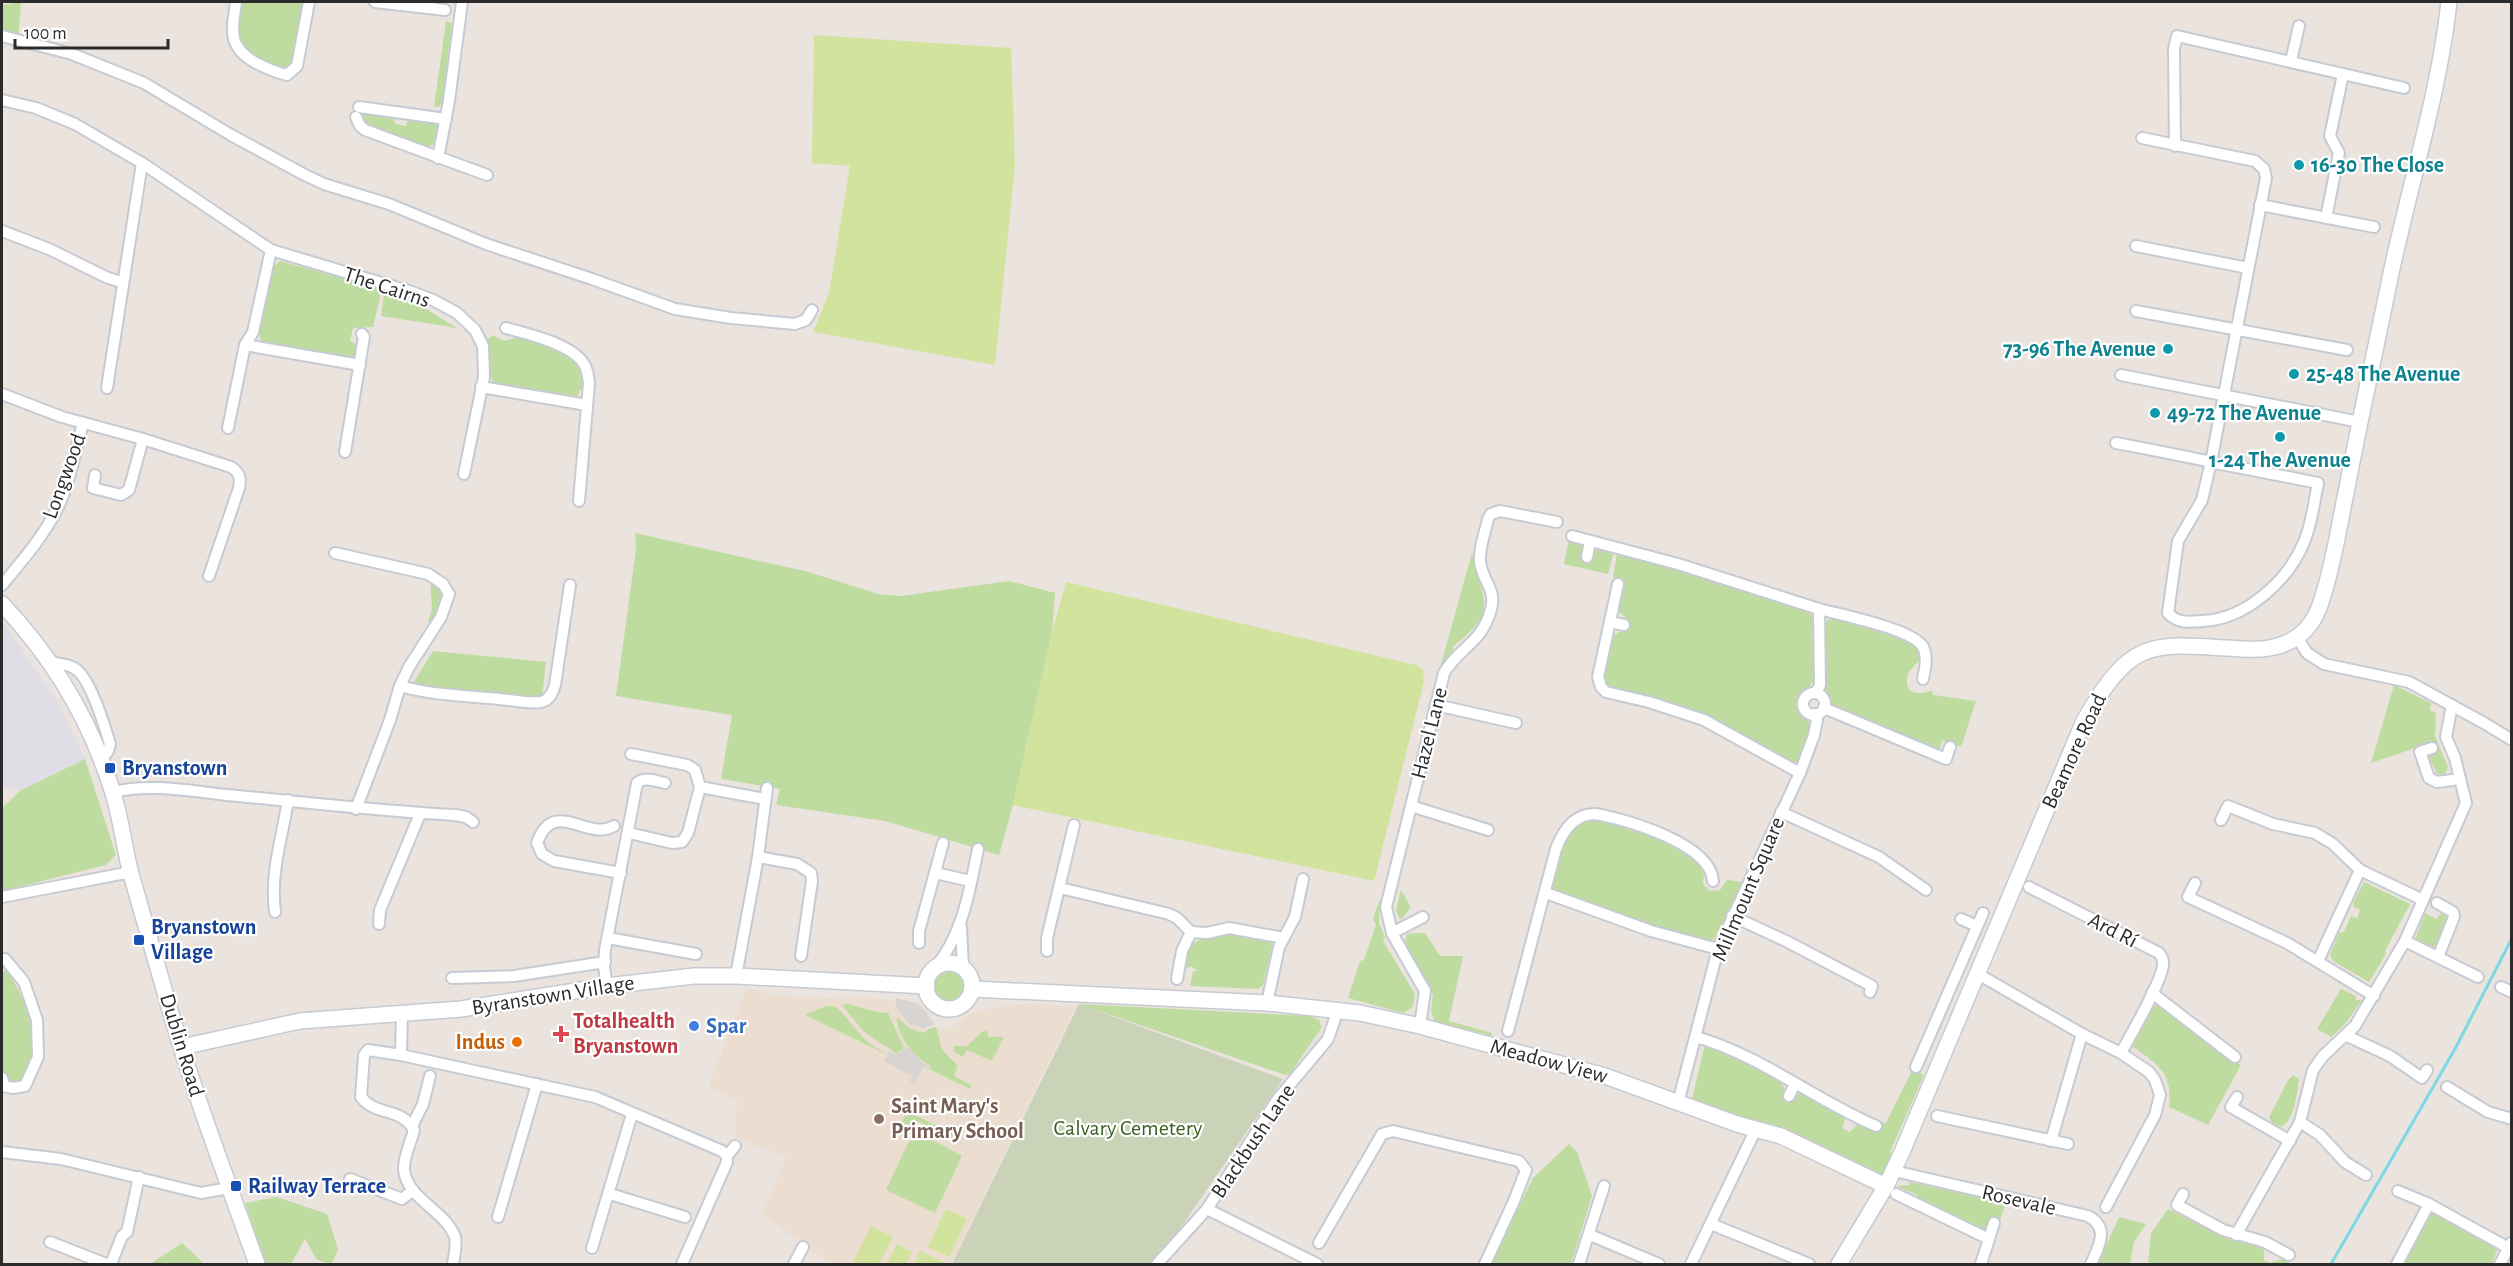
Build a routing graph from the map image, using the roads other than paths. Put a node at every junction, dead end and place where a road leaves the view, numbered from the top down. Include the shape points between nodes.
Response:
1 (236, 2) edge
2 (309, 2) edge
3 (375, 2) edge
4 (462, 2) edge
5 (2449, 2) edge
6 (429, 5) edge
7 (445, 10) dead end
8 (2298, 26) dead end
9 (2, 36) edge
10 (2291, 61) junction
11 (2343, 74) junction
12 (2404, 88) dead end
13 (2, 100) edge
14 (446, 119) junction
15 (2142, 138) dead end
16 (2175, 146) junction
17 (438, 158) junction
18 (142, 162) junction
19 (487, 175) dead end
20 (2260, 205) junction
21 (2326, 218) junction
22 (2374, 227) dead end
23 (2, 231) edge
24 (2136, 246) dead end
25 (271, 250) junction
26 (2248, 268) junction
27 (122, 282) junction
28 (812, 310) dead end
29 (2136, 311) dead end
30 (506, 328) dead end
31 (2236, 328) junction
32 (362, 334) dead end
33 (245, 345) junction
34 (2347, 350) dead end
35 (360, 365) junction
36 (2121, 375) dead end
37 (481, 387) junction
38 (108, 388) dead end
39 (2, 394) edge
40 (2224, 395) junction
41 (587, 405) junction
42 (2360, 422) junction
43 (83, 423) junction
44 (228, 428) dead end
45 (143, 439) junction
46 (2116, 443) dead end
47 (345, 452) dead end
48 (2211, 462) junction
49 (464, 474) dead end
50 (95, 475) dead end
51 (579, 501) dead end
52 (1557, 522) dead end
53 (1572, 536) dead end
54 (1590, 541) junction
55 (335, 553) dead end
56 (1587, 557) dead end
57 (209, 576) dead end
58 (1618, 584) dead end
59 (2, 585) edge
60 (570, 585) dead end
61 (2, 604) edge
62 (1819, 609) junction
63 (1610, 622) junction
64 (1624, 625) dead end
65 (2297, 637) junction
66 (1923, 679) dead end
67 (400, 686) junction
68 (1816, 693) junction
69 (1436, 705) junction
70 (2452, 705) junction
71 (1819, 711) junction
72 (1516, 723) dead end
73 (2511, 740) edge
74 (1950, 747) dead end
75 (2433, 747) dead end
76 (632, 754) dead end
77 (1800, 773) junction
78 (2460, 779) junction
79 (664, 783) dead end
80 (700, 787) junction
81 (113, 792) junction
82 (288, 800) junction
83 (1411, 806) junction
84 (356, 809) junction
85 (1781, 812) junction
86 (420, 814) junction
87 (2221, 820) dead end
88 (473, 822) dead end
89 (1074, 825) dead end
90 (614, 826) dead end
91 (1488, 830) dead end
92 (629, 833) junction
93 (943, 843) dead end
94 (978, 849) dead end
95 (758, 857) junction
96 (1909, 862) dead end
97 (2360, 870) junction
98 (131, 872) junction
99 (1903, 872) junction
100 (621, 873) junction
101 (935, 873) junction
102 (1303, 879) dead end
103 (971, 881) junction
104 (1713, 881) dead end
105 (2195, 883) dead end
106 (2029, 887) dead end
107 (1060, 888) junction
108 (1926, 890) dead end
109 (1545, 893) junction
110 (2, 897) edge
111 (2423, 900) junction
112 (2437, 903) dead end
113 (275, 912) dead end
114 (1983, 913) dead end
115 (1732, 916) junction
116 (1422, 917) dead end
117 (1961, 919) dead end
118 (961, 923) junction
119 (379, 924) dead end
120 (1977, 926) junction
121 (1191, 932) junction
122 (1392, 933) junction
123 (608, 938) junction
124 (1284, 938) junction
125 (2405, 941) junction
126 (919, 943) dead end
127 (1718, 949) junction
128 (1047, 951) dead end
129 (696, 954) dead end
130 (801, 956) dead end
131 (2438, 957) junction
132 (5, 959) dead end
133 (2318, 961) junction
134 (604, 962) junction
135 (963, 968) junction
136 (934, 969) junction
137 (1978, 974) junction
138 (736, 976) junction
139 (2478, 977) dead end
140 (452, 978) dead end
141 (1177, 979) dead end
142 (607, 986) junction
143 (927, 986) junction
144 (972, 989) junction
145 (1870, 992) dead end
146 (2152, 993) junction
147 (2374, 996) junction
148 (1267, 1003) junction
149 (402, 1013) junction
150 (1337, 1014) junction
151 (1420, 1026) junction
152 (1508, 1031) dead end
153 (2082, 1034) junction
154 (2347, 1036) junction
155 (1696, 1037) junction
156 (182, 1047) junction
157 (1923, 1052) junction
158 (2121, 1053) junction
159 (401, 1055) junction
160 (2235, 1057) dead end
161 (1942, 1060) junction
162 (1916, 1067) dead end
163 (2427, 1070) dead end
164 (430, 1076) dead end
165 (2, 1078) edge
166 (537, 1084) junction
167 (1795, 1084) junction
168 (2447, 1087) dead end
169 (1789, 1096) dead end
170 (2237, 1096) dead end
171 (1678, 1103) junction
172 (632, 1114) junction
173 (1937, 1116) dead end
174 (1853, 1117) junction
175 (2511, 1119) edge
176 (2300, 1122) junction
177 (412, 1126) junction
178 (1876, 1126) dead end
179 (1848, 1128) dead end
180 (1756, 1129) junction
181 (2051, 1141) junction
182 (2290, 1141) junction
183 (2068, 1144) dead end
184 (735, 1146) dead end
185 (2, 1152) edge
186 (727, 1156) junction
187 (1894, 1171) junction
188 (2366, 1175) dead end
189 (139, 1177) junction
190 (350, 1179) dead end
191 (1604, 1186) dead end
192 (229, 1188) junction
193 (413, 1190) junction
194 (1891, 1190) junction
195 (2398, 1191) dead end
196 (610, 1194) junction
197 (2182, 1194) dead end
198 (2429, 1204) junction
199 (2106, 1207) dead end
200 (1207, 1209) junction
201 (498, 1217) dead end
202 (685, 1217) dead end
203 (1994, 1223) dead end
204 (1711, 1224) junction
205 (1590, 1235) junction
206 (2236, 1235) junction
207 (1989, 1239) junction
208 (50, 1242) dead end
209 (1319, 1243) dead end
210 (803, 1247) dead end
211 (2276, 1247) junction
212 (2510, 1247) edge
213 (592, 1248) dead end
214 (2289, 1255) dead end
215 (2270, 1258) dead end
216 (106, 1264) edge
217 (111, 1264) edge
218 (256, 1264) edge
219 (453, 1264) edge
220 (682, 1264) edge
221 (794, 1264) edge
222 (1157, 1264) edge
223 (1317, 1264) edge
224 (1485, 1264) edge
225 (1579, 1264) edge
226 (1659, 1264) edge
227 (1691, 1264) edge
228 (1809, 1264) edge
229 (1839, 1264) edge
230 (1981, 1264) edge
231 (2091, 1264) edge
232 (2397, 1264) edge
233 (2500, 1264) edge

1 - 2 street via 232,30 241,54 287,75 297,66
3 - 6 street
4 - 14 street
5 - 42 main road, Beamore Road via 2437,79
6 - 7 street
8 - 10 street
9 - 28 street via 72,54 144,82 231,135 324,184 664,306 704,315 795,324 806,320
10 - 11 street
10 - 16 street via 2177,36
11 - 12 street
11 - 21 street via 2330,136 2339,153
13 - 18 street, The Cairns via 36,108 75,124
14 - 17 street
14 - 17 street via 357,112 365,130
15 - 16 street
16 - 20 street via 2255,161 2264,169 2266,178
17 - 19 street
18 - 25 street, The Cairns
18 - 27 street
20 - 21 street
20 - 26 street
21 - 22 street
23 - 27 street
24 - 26 street
25 - 33 street via 253,332
25 - 37 street, The Cairns via 412,292 457,313 475,330 483,346
26 - 31 street
27 - 38 street
29 - 31 street
30 - 41 street via 559,345 580,359 589,383
31 - 34 street
31 - 40 street
32 - 35 street
33 - 35 street
33 - 44 street
35 - 47 street
36 - 40 street
37 - 41 street
37 - 49 street, The Cairns
39 - 43 street, Longwood
40 - 42 street
40 - 48 street
41 - 51 street
42 - 65 main road, Beamore Road via 2322,602 2313,620
43 - 45 street, Longwood
43 - 59 street, Longwood via 57,508 31,551
45 - 50 street, Longwood via 129,490 121,495 93,488
45 - 57 street, Longwood via 231,467 240,476
46 - 48 street
48 - 48 street via 2318,483 2304,542 2291,566 2270,589 2229,617 2181,622 2168,613 2178,541 2202,500
52 - 69 street, Hazel Lane via 1500,511 1491,514 1480,559 1493,595 1487,621 1483,630 1449,662
53 - 54 street
54 - 56 street
54 - 62 street via 1678,564
55 - 67 street via 428,574 447,589 445,609
58 - 63 street
60 - 67 street via 555,685 548,699 509,700
61 - 81 main road, Dublin Road via 51,662 102,759
62 - 66 street via 1915,639 1926,654
62 - 68 street, Millmount Square via 1820,685
63 - 64 street
63 - 77 street via 1598,677 1606,692 1704,720
65 - 70 street via 2307,653 2324,664 2398,678
65 - 137 main road, Beamore Road via 2263,650 2183,644 2156,648 2121,666 2084,721
67 - 84 street
68 - 71 street via 1823,699
68 - 71 street, Millmount Square via 1809,694 1803,703 1805,710
69 - 72 street
69 - 83 street, Hazel Lane
70 - 73 street
70 - 78 street via 2446,737
71 - 74 street via 1946,759
71 - 77 street, Millmount Square via 1815,735
75 - 78 street via 2420,752 2429,778 2437,782
76 - 80 street via 687,765 695,770
77 - 85 street, Millmount Square
78 - 111 street via 2466,803
79 - 92 street via 648,779 637,783
80 - 92 street via 682,842
80 - 95 street via 766,793
81 - 82 street via 135,788
81 - 98 main road, Dublin Road
82 - 84 street
82 - 113 street via 275,860
83 - 91 street
83 - 122 street, Hazel Lane via 1386,907
84 - 86 street
85 - 99 street via 1868,851
85 - 115 street, Millmount Square
86 - 88 street via 466,817
86 - 119 street via 380,910
87 - 97 street via 2228,806 2264,821 2315,832
89 - 107 street
90 - 100 street via 606,830 558,821 544,828 537,843 542,854 554,861
92 - 100 street
93 - 101 street
94 - 103 street
95 - 130 street via 797,864 811,873
95 - 138 street
96 - 99 street
97 - 111 street
97 - 133 street
98 - 110 street
98 - 156 main road, Dublin Road
99 - 108 street
100 - 123 street
101 - 103 street
101 - 126 street
102 - 124 street via 1295,917
103 - 118 street
104 - 109 street via 1708,865 1665,835 1624,820 1587,814 1571,823 1560,838
105 - 133 street via 2188,897
106 - 146 street, Ard Rí via 2159,953 2162,970
107 - 121 street via 1169,914
107 - 128 street
109 - 127 street via 1651,931
109 - 152 street
111 - 125 street
112 - 131 street via 2452,911 2454,917
114 - 120 street
115 - 127 street, Millmount Square
115 - 145 street via 1865,982 1872,986
116 - 122 street
117 - 120 street
118 - 135 street
118 - 136 street via 950,950
120 - 157 street
121 - 124 street via 1229,928
121 - 141 street via 1182,951
122 - 151 street, Hazel Lane via 1425,991
123 - 129 street
123 - 134 street
124 - 148 street via 1276,956
125 - 131 street
125 - 147 street
127 - 155 street, Millmount Square
131 - 139 street
132 - 165 street via 28,992 37,1020 38,1057 25,1086 4,1086
133 - 147 street
134 - 140 street via 514,976
134 - 142 street
135 - 136 main road via 948,964
135 - 144 main road
136 - 143 main road
137 - 153 street
137 - 161 main road, Beamore Road
138 - 142 main road, Byranstown Village via 694,976
138 - 143 main road, Byranstown Village
142 - 149 main road, Byranstown Village via 461,1009
143 - 144 main road via 930,999 947,1009 966,1002
144 - 148 main road, Meadow View
146 - 158 street, Ard Rí
146 - 160 street
147 - 154 street
148 - 150 main road, Meadow View
149 - 156 main road, Byranstown Village via 300,1021
149 - 159 street
150 - 151 main road, Meadow View
150 - 200 street, Blackbush Lane via 1328,1039 1277,1100
151 - 171 main road, Meadow View via 1584,1070
153 - 158 street
153 - 181 street
154 - 163 street via 2390,1056 2422,1078
154 - 176 street via 2313,1070
155 - 167 street via 1739,1054
155 - 171 street, Millmount Square
156 - 192 main road, Dublin Road
157 - 161 street
157 - 162 street
158 - 199 street via 2149,1072 2160,1095 2155,1115
159 - 166 street
159 - 177 street via 368,1050 364,1054 361,1097 376,1109 408,1119
161 - 187 main road, Beamore Road
164 - 177 street
166 - 172 street via 595,1097
166 - 201 street
167 - 169 street
167 - 174 street
168 - 175 street via 2488,1112
170 - 182 street via 2231,1107
171 - 180 main road, Meadow View
172 - 186 street
172 - 196 street
173 - 181 street
174 - 178 street
174 - 179 street
176 - 182 street
176 - 188 street via 2320,1135 2345,1162
177 - 193 street via 404,1167
180 - 194 main road, Meadow View via 1802,1146
180 - 204 street
181 - 183 street
182 - 206 street
184 - 186 street
185 - 189 street via 62,1159
186 - 220 street
187 - 194 main road, Beamore Road
187 - 231 street, Rosevale via 2088,1216 2101,1227 2102,1233
189 - 192 street via 201,1193
189 - 217 street via 127,1232
190 - 193 street via 402,1199
191 - 205 street
192 - 218 main road, Dublin Road
193 - 219 street via 454,1236
194 - 207 street, Rosevale
194 - 229 main road, Beamore Road
195 - 198 street
196 - 202 street
196 - 213 street
197 - 206 street via 2177,1205
198 - 212 street
198 - 232 street
200 - 222 street, Blackbush Lane
200 - 223 street
203 - 207 street, Rosevale
204 - 227 street
204 - 228 street
205 - 225 street
205 - 226 street
206 - 211 street
207 - 230 street, Rosevale
208 - 216 street
209 - 224 street via 1382,1134 1393,1131 1519,1161 1526,1170
210 - 221 street
211 - 214 street
211 - 215 street
212 - 233 street

